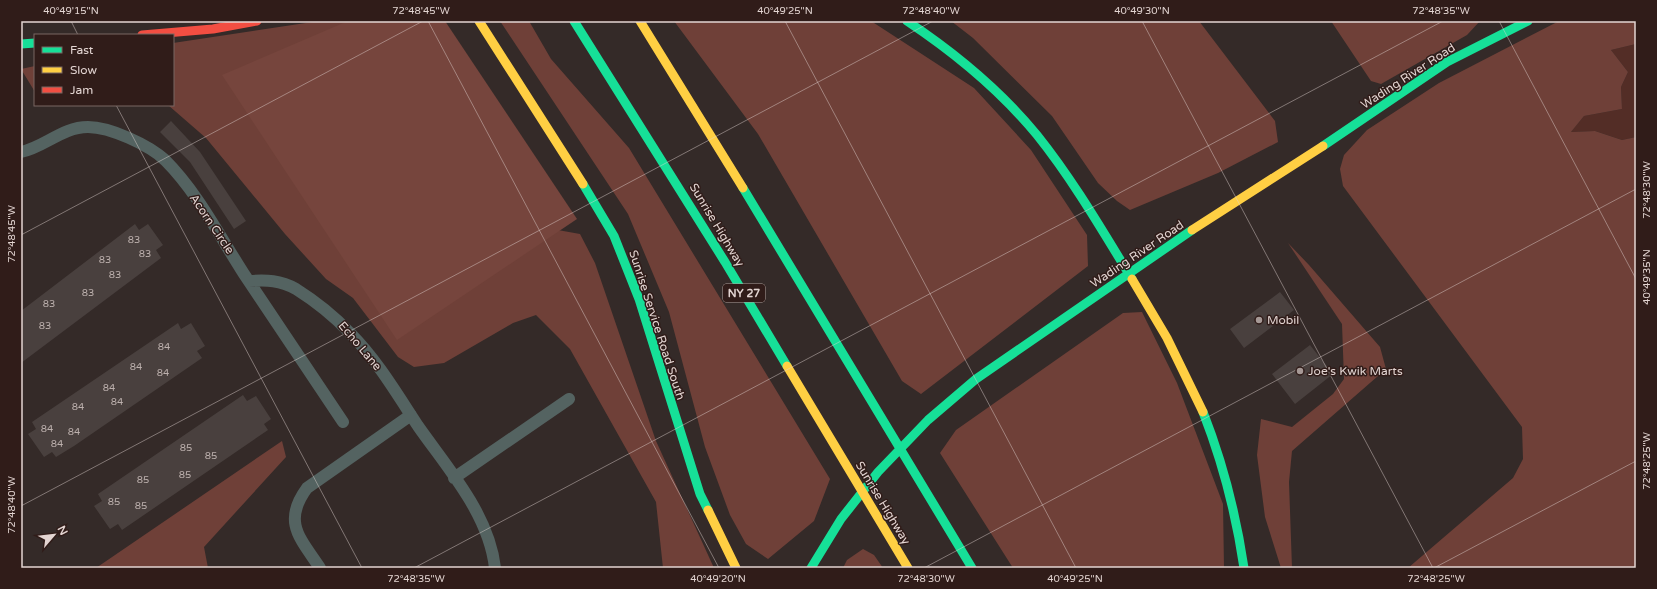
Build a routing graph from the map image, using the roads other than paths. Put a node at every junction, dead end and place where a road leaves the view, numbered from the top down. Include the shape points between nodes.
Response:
1 (256, 21) edge
2 (479, 21) edge
3 (574, 21) edge
4 (640, 21) edge
5 (907, 21) edge
6 (1528, 21) edge
7 (155, 34) edge
8 (34, 43) edge
9 (21, 44) edge
10 (21, 152) edge
11 (1129, 274) junction
12 (249, 281) junction
13 (569, 399) dead end
14 (411, 415) junction
15 (343, 422) dead end
16 (454, 478) junction
17 (320, 568) edge
18 (495, 568) edge
19 (736, 568) edge
20 (811, 568) edge
21 (908, 568) edge
22 (972, 568) edge
23 (1244, 568) edge

1 - 7 main road via 206,30
2 - 19 main road, Sunrise Service Road South via 614,236 639,299 700,494
3 - 21 main road, Sunrise Highway / NY 27 via 729,268
4 - 22 main road
5 - 11 main road via 947,49 975,73 1032,130 1076,188
6 - 11 main road, Wading River Road via 1447,62
8 - 9 main road
10 - 12 street, Acorn Circle via 74,128 104,129 133,140 164,159 198,202
11 - 20 main road, Wading River Road via 990,369 939,410 904,444 853,502
11 - 23 main road via 1168,340 1213,434 1233,506
12 - 14 street, Echo Lane via 274,280 296,289 334,317 351,333 376,364
12 - 15 street, Acorn Circle
13 - 16 street
14 - 16 street, Echo Lane
14 - 17 street via 307,488 297,501 294,514 295,528
16 - 18 street, Echo Lane via 476,509 488,537

